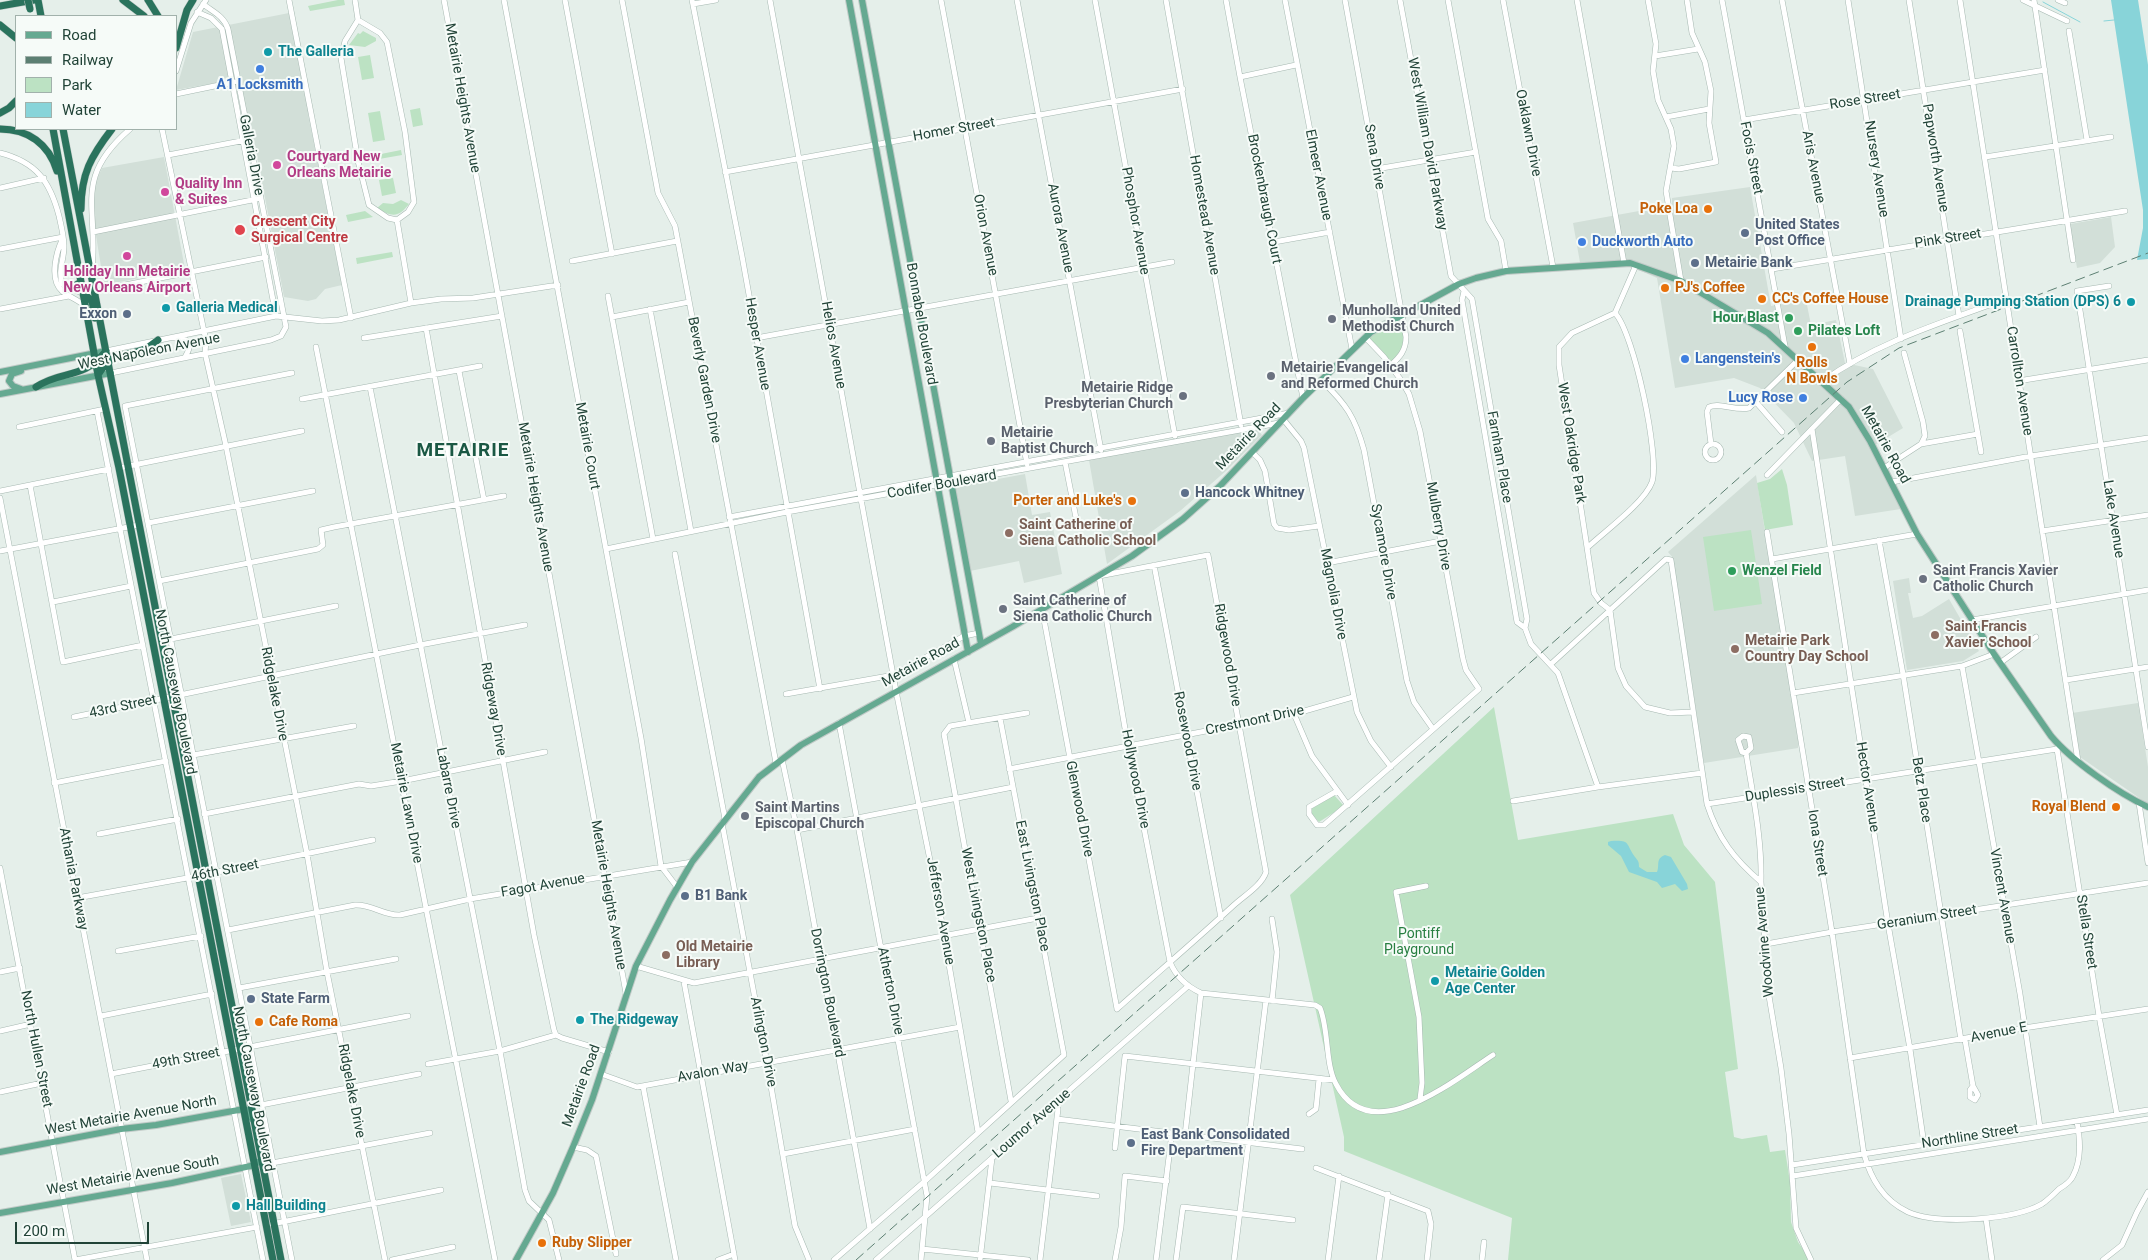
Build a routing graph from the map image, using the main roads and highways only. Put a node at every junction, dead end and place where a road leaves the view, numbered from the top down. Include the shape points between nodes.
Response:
1 (28, 0) edge
2 (36, 0) edge
3 (123, 0) edge
4 (148, 0) edge
5 (192, 0) edge
6 (849, 0) edge
7 (862, 0) edge
8 (0, 6) edge
9 (31, 15) edge
10 (41, 15) edge
11 (143, 15) edge
12 (157, 15) edge
13 (0, 25) edge
14 (15, 37) edge
15 (178, 42) edge
16 (15, 102) edge
17 (0, 113) edge
18 (0, 129) edge
19 (53, 130) edge
20 (62, 130) edge
21 (111, 130) edge
22 (116, 130) edge
23 (103, 140) junction
24 (64, 193) junction
25 (82, 222) junction
26 (80, 280) junction
27 (95, 291) junction
28 (69, 292) road end
29 (84, 294) junction
30 (103, 336) junction
31 (158, 340) road end
32 (106, 351) junction
33 (94, 354) junction
34 (58, 361) junction
35 (96, 362) junction
36 (108, 362) junction
37 (0, 372) edge
38 (111, 373) junction
39 (98, 375) junction
40 (36, 387) junction
41 (23, 390) junction
42 (0, 394) edge
43 (981, 644) junction
44 (968, 652) junction
45 (2148, 808) edge
46 (236, 1049) junction
47 (244, 1109) junction
48 (256, 1128) junction
49 (260, 1151) junction
50 (0, 1152) edge
51 (255, 1165) junction
52 (0, 1213) edge
53 (270, 1224) junction
54 (274, 1260) edge
55 (281, 1260) edge
56 (516, 1260) edge

1 - 9 highway, bridge
2 - 8 highway
2 - 10 highway
3 - 11 highway
4 - 12 highway
5 - 15 highway
6 - 44 main road, Bonnabel Boulevard
7 - 43 main road, Bonnabel Boulevard
13 - 14 highway
16 - 17 highway
18 - 24 highway via 22,132 42,145 55,164
19 - 24 highway, North Causeway Boulevard
20 - 25 highway, North Causeway Boulevard
21 - 23 highway
22 - 23 highway
23 - 25 highway via 90,161 82,186
24 - 26 highway, North Causeway Boulevard
25 - 27 highway, North Causeway Boulevard
26 - 27 highway
26 - 28 highway
26 - 29 highway, North Causeway Boulevard
27 - 30 highway, North Causeway Boulevard
29 - 30 highway via 92,301 97,327
29 - 33 highway, North Causeway Boulevard
30 - 32 highway, North Causeway Boulevard
31 - 36 highway via 145,349 122,354
32 - 33 main road, West Napoleon Avenue
32 - 35 highway
32 - 36 highway, North Causeway Boulevard
33 - 34 main road, West Napoleon Avenue
33 - 35 highway, North Causeway Boulevard
34 - 37 main road, West Napoleon Avenue
34 - 41 main road via 12,374 11,384
35 - 39 highway, North Causeway Boulevard
35 - 40 highway via 83,371
36 - 38 highway, North Causeway Boulevard
36 - 39 highway
38 - 39 main road, West Napoleon Avenue
38 - 46 highway, North Causeway Boulevard via 207,874
39 - 40 main road, West Napoleon Avenue
39 - 46 highway, North Causeway Boulevard via 198,876
40 - 41 main road, West Napoleon Avenue
41 - 42 main road, West Napoleon Avenue
43 - 44 main road, Metairie Road
43 - 45 main road, Metairie Road via 1132,556 1183,519 1220,486 1364,337 1402,314 1459,284 1506,271 1624,263 1682,282 1750,320 1785,346 1841,398 1870,441 1917,534 2058,747
44 - 56 main road, Metairie Road via 839,723 779,761 760,776 692,862 636,966 573,1147 553,1193
46 - 47 highway, North Causeway Boulevard
46 - 48 highway, North Causeway Boulevard
47 - 48 main road
47 - 50 main road, West Metairie Avenue North
47 - 51 highway, North Causeway Boulevard
48 - 49 highway, North Causeway Boulevard
49 - 51 main road
49 - 53 highway, North Causeway Boulevard
51 - 52 main road, West Metairie Avenue South
51 - 53 highway, North Causeway Boulevard
53 - 54 highway, North Causeway Boulevard
53 - 55 highway, North Causeway Boulevard

